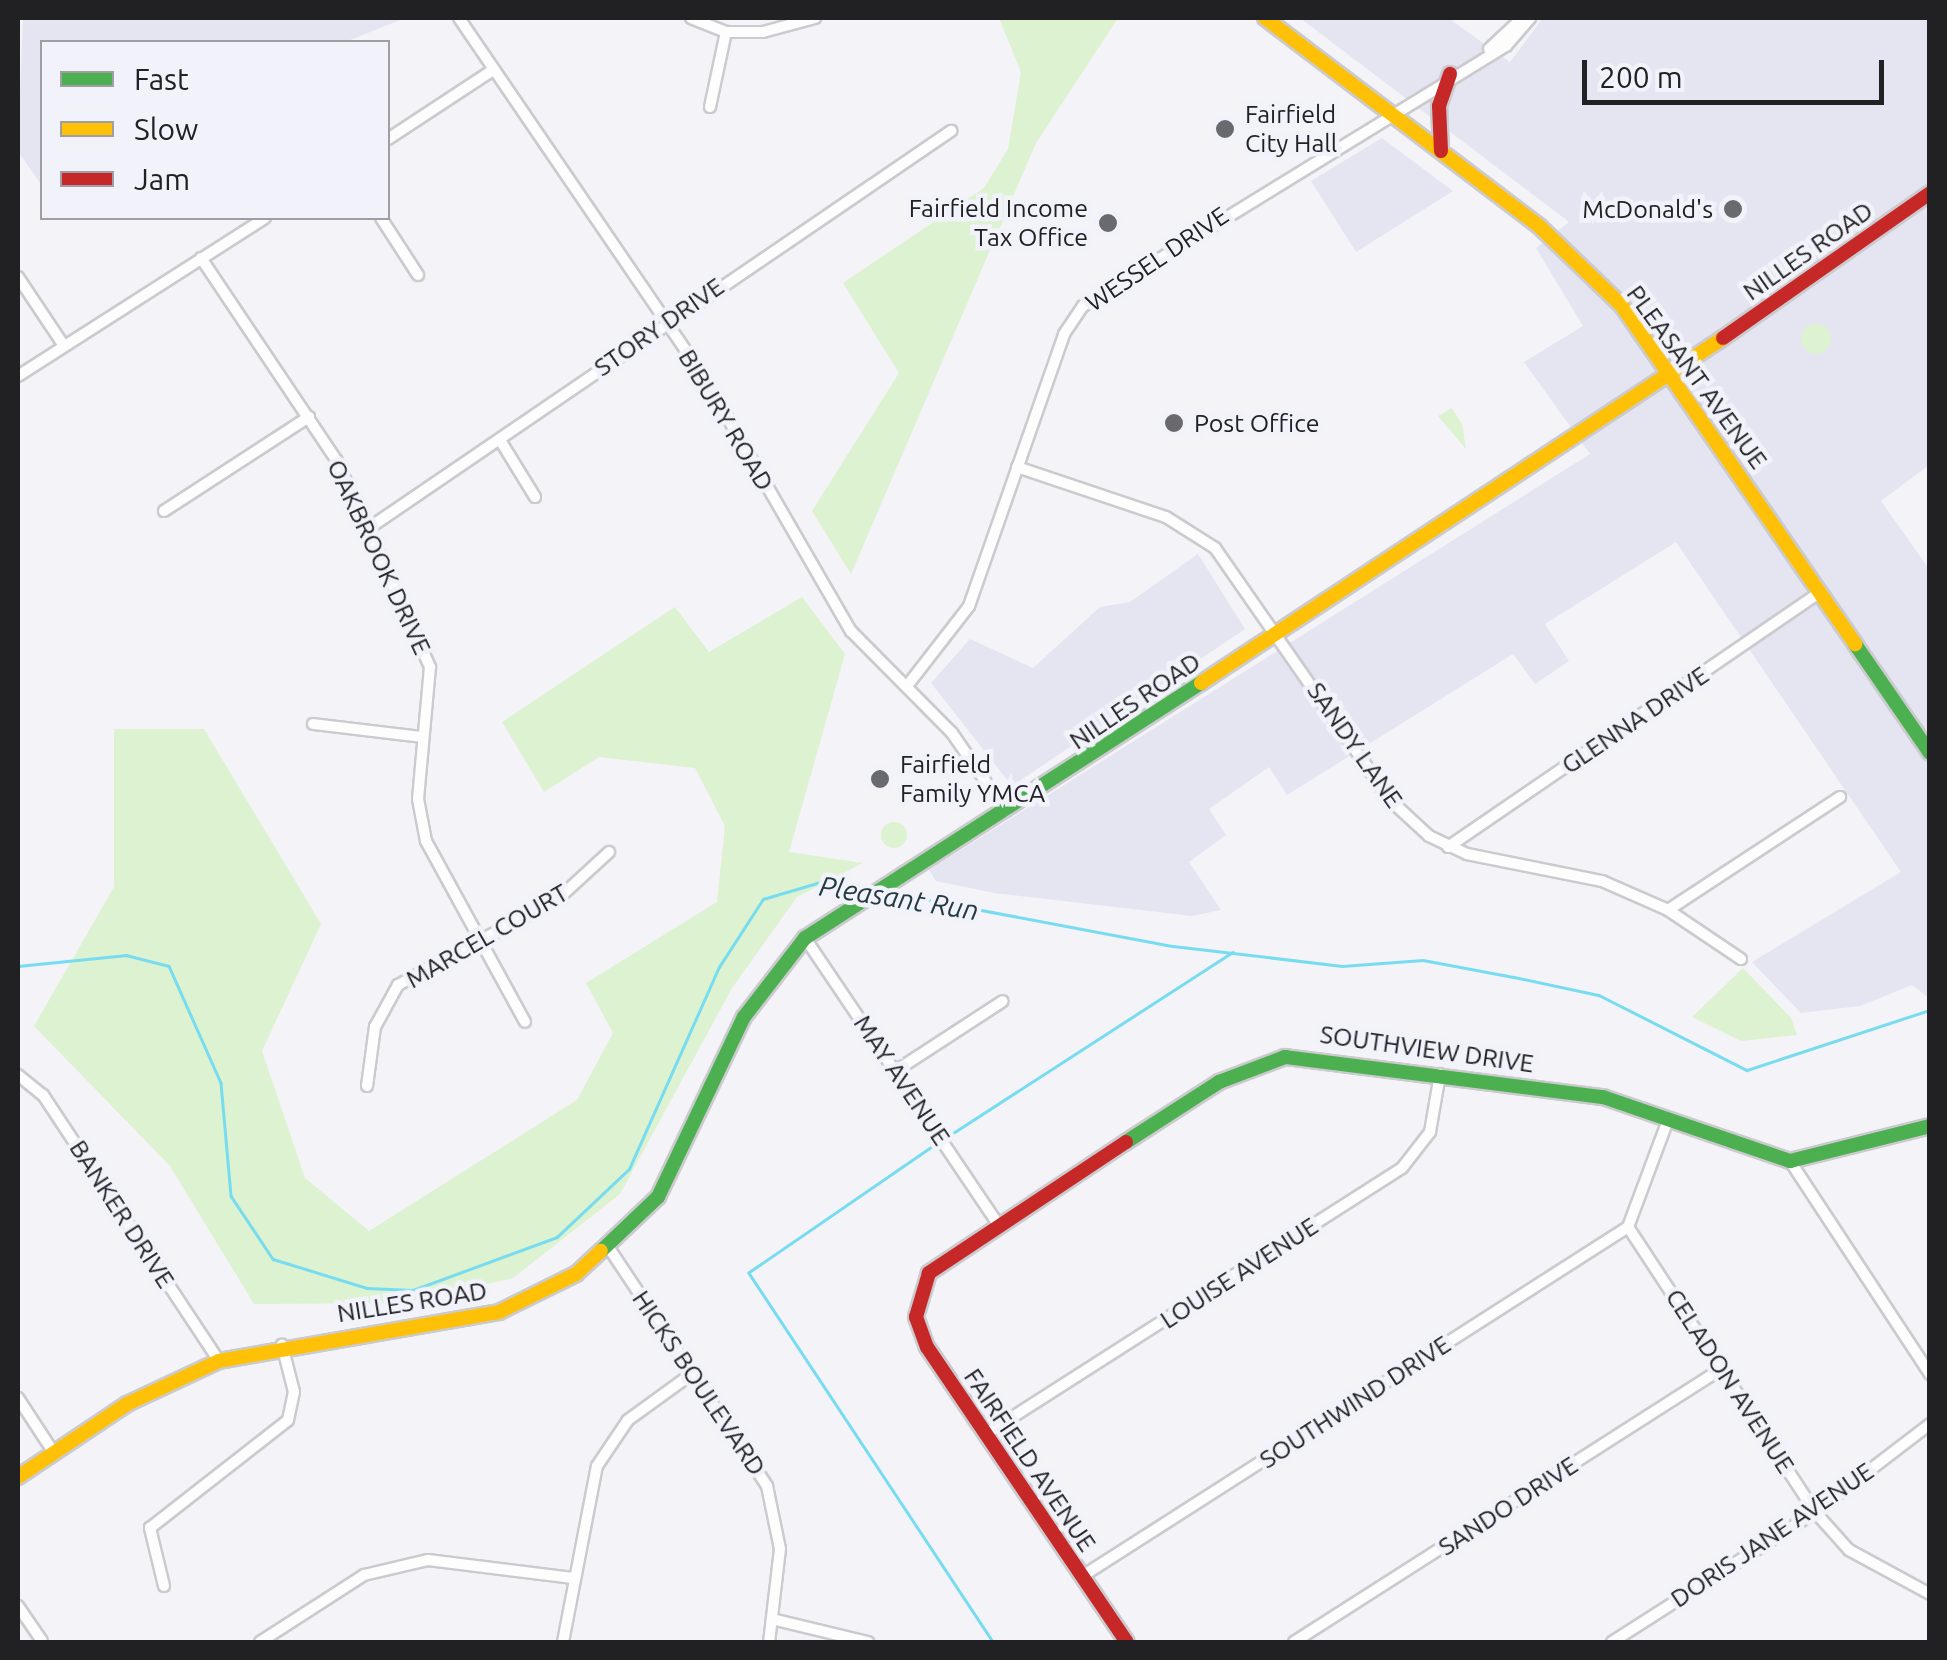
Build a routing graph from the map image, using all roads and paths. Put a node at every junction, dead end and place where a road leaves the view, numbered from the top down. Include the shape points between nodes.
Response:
1 (459, 18) edge
2 (691, 18) edge
3 (815, 18) edge
4 (1264, 18) edge
5 (1522, 18) edge
6 (1530, 18) edge
7 (726, 32) junction
8 (1488, 50) junction
9 (490, 72) junction
10 (1450, 74) junction
11 (710, 106) dead end
12 (1389, 111) junction
13 (952, 131) dead end
14 (390, 137) edge
15 (1441, 152) junction
16 (1930, 193) edge
17 (262, 220) edge
18 (382, 220) edge
19 (202, 258) junction
20 (418, 275) dead end
21 (18, 277) edge
22 (666, 322) junction
23 (64, 346) junction
24 (1673, 374) junction
25 (18, 376) edge
26 (308, 417) junction
27 (500, 440) junction
28 (1017, 467) junction
29 (535, 497) dead end
30 (164, 511) dead end
31 (370, 528) junction
32 (1820, 592) junction
33 (1278, 634) junction
34 (907, 686) junction
35 (313, 724) dead end
36 (422, 736) junction
37 (1930, 754) edge
38 (1840, 797) dead end
39 (1006, 811) junction
40 (1448, 846) junction
41 (609, 852) dead end
42 (1668, 910) junction
43 (482, 938) junction
44 (805, 938) junction
45 (1741, 959) dead end
46 (1004, 1001) dead end
47 (525, 1022) dead end
48 (897, 1070) junction
49 (1440, 1073) junction
50 (18, 1075) edge
51 (366, 1086) dead end
52 (1668, 1120) junction
53 (1930, 1126) edge
54 (1790, 1161) junction
55 (998, 1224) junction
56 (1628, 1226) junction
57 (609, 1248) junction
58 (919, 1295) joint
59 (282, 1344) junction
60 (219, 1362) junction
61 (1721, 1369) junction
62 (693, 1373) junction
63 (1930, 1374) edge
64 (18, 1398) edge
65 (1930, 1424) edge
66 (986, 1434) junction
67 (54, 1453) junction
68 (18, 1477) edge
69 (1815, 1512) junction
70 (1081, 1577) junction
71 (573, 1578) junction
72 (164, 1586) dead end
73 (1930, 1594) edge
74 (18, 1606) edge
75 (772, 1619) junction
76 (42, 1641) edge
77 (260, 1642) edge
78 (564, 1642) edge
79 (769, 1642) edge
80 (868, 1642) edge
81 (1127, 1642) edge
82 (1294, 1642) edge
83 (1612, 1642) edge

1 - 9 street, BIBURY ROAD
2 - 7 street
3 - 7 street
4 - 12 street, PLEASANT AVENUE
5 - 8 street, WESSEL DRIVE
6 - 8 street, WESSEL DRIVE via 1517,38
7 - 11 street
8 - 10 street, WESSEL DRIVE
9 - 14 street
9 - 22 street, BIBURY ROAD
10 - 12 street, WESSEL DRIVE
10 - 15 street via 1439,106
12 - 15 street, PLEASANT AVENUE
12 - 28 street, WESSEL DRIVE via 1083,306
13 - 22 street, STORY DRIVE
15 - 24 street, PLEASANT AVENUE via 1572,254
16 - 24 street, NILLES ROAD
17 - 19 street
18 - 20 street
19 - 23 street
19 - 26 street, OAKBROOK DRIVE
21 - 23 street
22 - 27 street, STORY DRIVE
22 - 34 street, BIBURY ROAD via 850,631
23 - 25 street
24 - 32 street, PLEASANT AVENUE
24 - 33 street, NILLES ROAD
26 - 30 street
26 - 31 street, OAKBROOK DRIVE
27 - 29 street
27 - 31 street, STORY DRIVE
28 - 33 street, SANDY LANE via 1196,534 1236,571
28 - 34 street, WESSEL DRIVE via 960,622
31 - 36 street, OAKBROOK DRIVE via 430,667
32 - 37 street, PLEASANT AVENUE
32 - 40 street, GLENNA DRIVE
33 - 39 street, NILLES ROAD
33 - 40 street, SANDY LANE via 1390,800
34 - 39 street, BIBURY ROAD
35 - 36 street
36 - 43 street, OAKBROOK DRIVE via 418,799 426,841
38 - 42 street
39 - 44 street, NILLES ROAD
40 - 42 street, SANDY LANE via 1602,881
41 - 43 street, MARCEL COURT via 574,888
42 - 45 street, SANDY LANE
43 - 47 street, OAKBROOK DRIVE
43 - 51 street, MARCEL COURT via 385,1002
44 - 48 street, MAY AVENUE
44 - 57 street, NILLES ROAD via 744,1017 676,1170
46 - 48 street
48 - 55 street, MAY AVENUE
49 - 52 street, SOUTHVIEW DRIVE via 1604,1097
49 - 55 street, SOUTHVIEW DRIVE via 1306,1055 1254,1066
49 - 66 street, LOUISE AVENUE via 1430,1132 1402,1168
50 - 60 street, BANKER DRIVE via 44,1095
52 - 54 street, SOUTHVIEW DRIVE
52 - 56 street
53 - 54 street
54 - 63 street
55 - 58 street, SOUTHVIEW DRIVE via 929,1273
56 - 61 street, CELADON AVENUE
56 - 70 street, SOUTHWIND DRIVE
57 - 59 street, NILLES ROAD via 499,1312
57 - 62 street, HICKS BOULEVARD
58 - 66 street, FAIRFIELD AVENUE via 926,1347
59 - 60 street, NILLES ROAD
59 - 72 street via 294,1392 288,1420 150,1528
60 - 67 street, NILLES ROAD via 127,1404
61 - 69 street, CELADON AVENUE
61 - 82 street, SANDO DRIVE
62 - 71 street via 636,1413 604,1450
62 - 75 street, HICKS BOULEVARD via 758,1468 778,1516
64 - 67 street
65 - 69 street, DORIS JANE AVENUE
66 - 70 street, FAIRFIELD AVENUE
67 - 68 street, NILLES ROAD
69 - 73 street, CELADON AVENUE via 1862,1558
69 - 83 street, DORIS JANE AVENUE
70 - 81 street, FAIRFIELD AVENUE
71 - 77 street via 428,1560 364,1575
71 - 78 street
74 - 76 street
75 - 79 street, HICKS BOULEVARD
75 - 80 street

